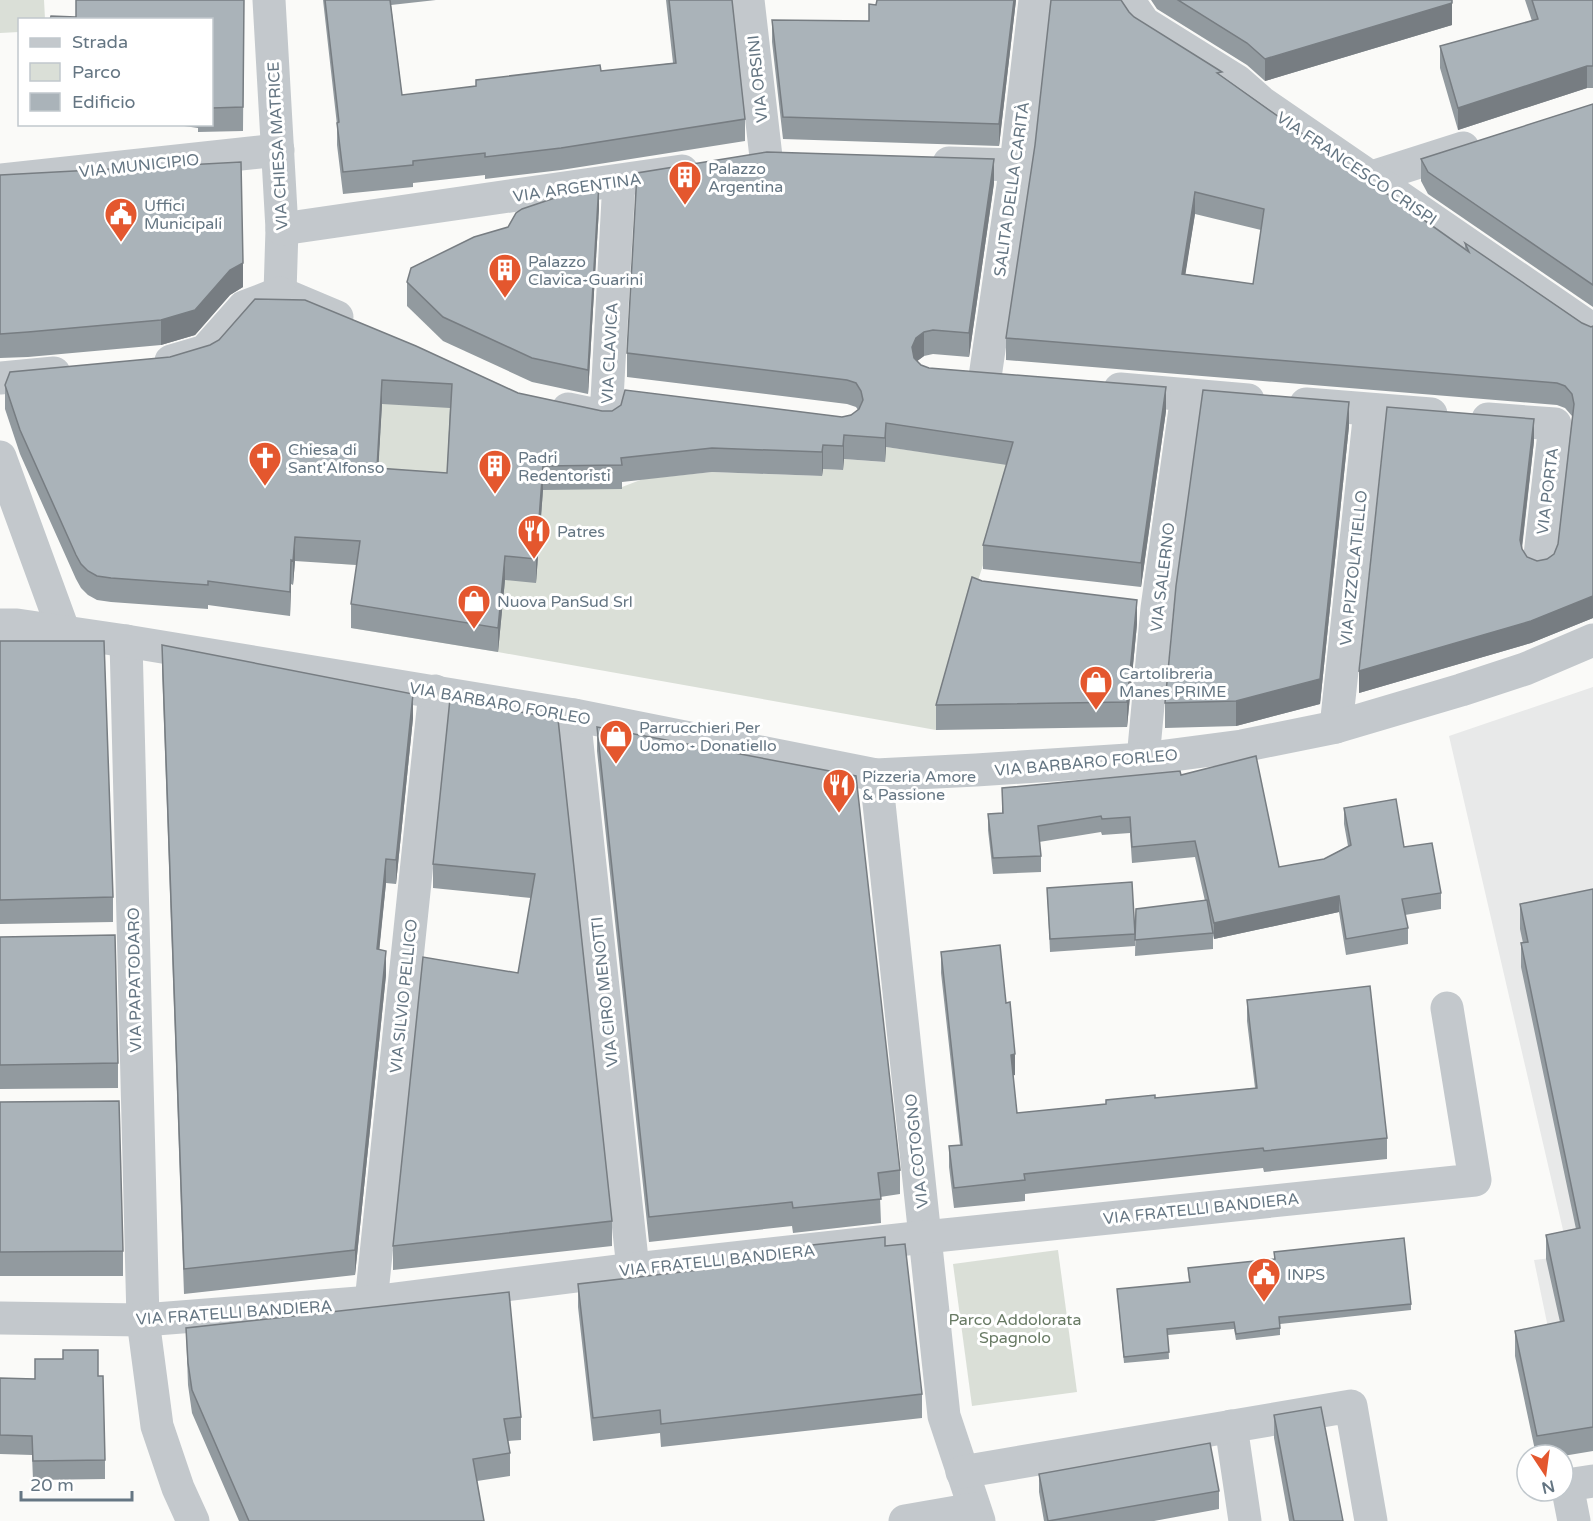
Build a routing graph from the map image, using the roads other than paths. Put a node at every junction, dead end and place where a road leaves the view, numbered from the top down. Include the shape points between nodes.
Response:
1 (269, 0) edge
2 (748, 0) edge
3 (1035, 0) edge
4 (1128, 0) edge
5 (1493, 138) edge
6 (278, 150) junction
7 (778, 158) joint
8 (921, 162) edge
9 (1016, 165) junction
10 (1372, 177) junction
11 (0, 180) edge
12 (619, 181) junction
13 (282, 229) junction
14 (280, 293) junction
15 (368, 330) edge
16 (1593, 330) edge
17 (142, 365) edge
18 (83, 370) edge
19 (953, 374) edge
20 (0, 378) edge
21 (1092, 386) edge
22 (1187, 394) junction
23 (537, 402) edge
24 (1370, 410) junction
25 (0, 457) edge
26 (1539, 561) edge
27 (1123, 604) edge
28 (1157, 608) junction
29 (0, 625) edge
30 (64, 632) junction
31 (1593, 640) edge
32 (126, 641) junction
33 (435, 691) junction
34 (574, 715) junction
35 (1336, 727) junction
36 (1143, 759) junction
37 (876, 775) junction
38 (100, 940) edge
39 (134, 940) junction
40 (1447, 1008) dead end
41 (103, 1107) edge
42 (138, 1107) junction
43 (926, 1237) junction
44 (633, 1269) junction
45 (370, 1302) junction
46 (0, 1318) edge
47 (143, 1320) junction
48 (1231, 1426) junction
49 (962, 1472) junction
50 (1593, 1481) edge
51 (977, 1515) edge
52 (193, 1521) edge
53 (905, 1521) edge
54 (1245, 1521) edge
55 (1371, 1521) edge
56 (1574, 1521) edge

1 - 6 street, VIA CHIESA MATRICE
2 - 7 street, VIA ORSINI
3 - 9 street, SALITA DELLA CARITÀ
4 - 10 street, VIA FRANCESCO CRISPI via 1144,23 1237,81 1261,102
5 - 10 street
6 - 11 street, VIA MUNICIPIO
6 - 13 street, VIA CHIESA MATRICE
7 - 12 street, VIA ARGENTINA
8 - 9 street
9 - 19 street, SALITA DELLA CARITÀ via 997,378
10 - 16 street, VIA FRANCESCO CRISPI
12 - 13 street, VIA ARGENTINA
12 - 23 street, VIA CLAVICA via 615,402
13 - 14 street, VIA CHIESA MATRICE
14 - 15 street
14 - 17 street via 244,307 205,351 165,363
18 - 20 street
21 - 22 street
22 - 24 street
22 - 28 street, VIA SALERNO
24 - 26 street, VIA PORTA via 1555,424
24 - 35 street, VIA PIZZOLATIELLO
25 - 30 street
27 - 28 street
28 - 36 street, VIA SALERNO
29 - 30 street, VIA BARBARO FORLEO
30 - 32 street, VIA BARBARO FORLEO
31 - 35 street, VIA BARBARO FORLEO via 1525,669
32 - 33 street, VIA BARBARO FORLEO
32 - 39 street, VIA PAPATODARO
33 - 34 street, VIA BARBARO FORLEO
33 - 45 street, VIA SILVIO PELLICO
34 - 37 street, VIA BARBARO FORLEO
34 - 44 street, VIA CIRO MENOTTI
35 - 36 street, VIA BARBARO FORLEO via 1242,747
36 - 37 street, VIA BARBARO FORLEO
37 - 43 street, VIA COTOGNO
38 - 39 street
39 - 42 street, VIA PAPATODARO
40 - 43 street, VIA FRATELLI BANDIERA via 1475,1180
41 - 42 street
42 - 47 street, VIA PAPATODARO
43 - 44 street, VIA FRATELLI BANDIERA
43 - 49 street, VIA COTOGNO via 944,1416
44 - 45 street, VIA FRATELLI BANDIERA
45 - 47 street, VIA FRATELLI BANDIERA
46 - 47 street, VIA FRATELLI BANDIERA
47 - 52 street, VIA PAPATODARO via 157,1426
48 - 49 street
48 - 54 street
48 - 55 street via 1351,1406
49 - 51 street, VIA COTOGNO
50 - 56 street via 1567,1485
51 - 53 street

